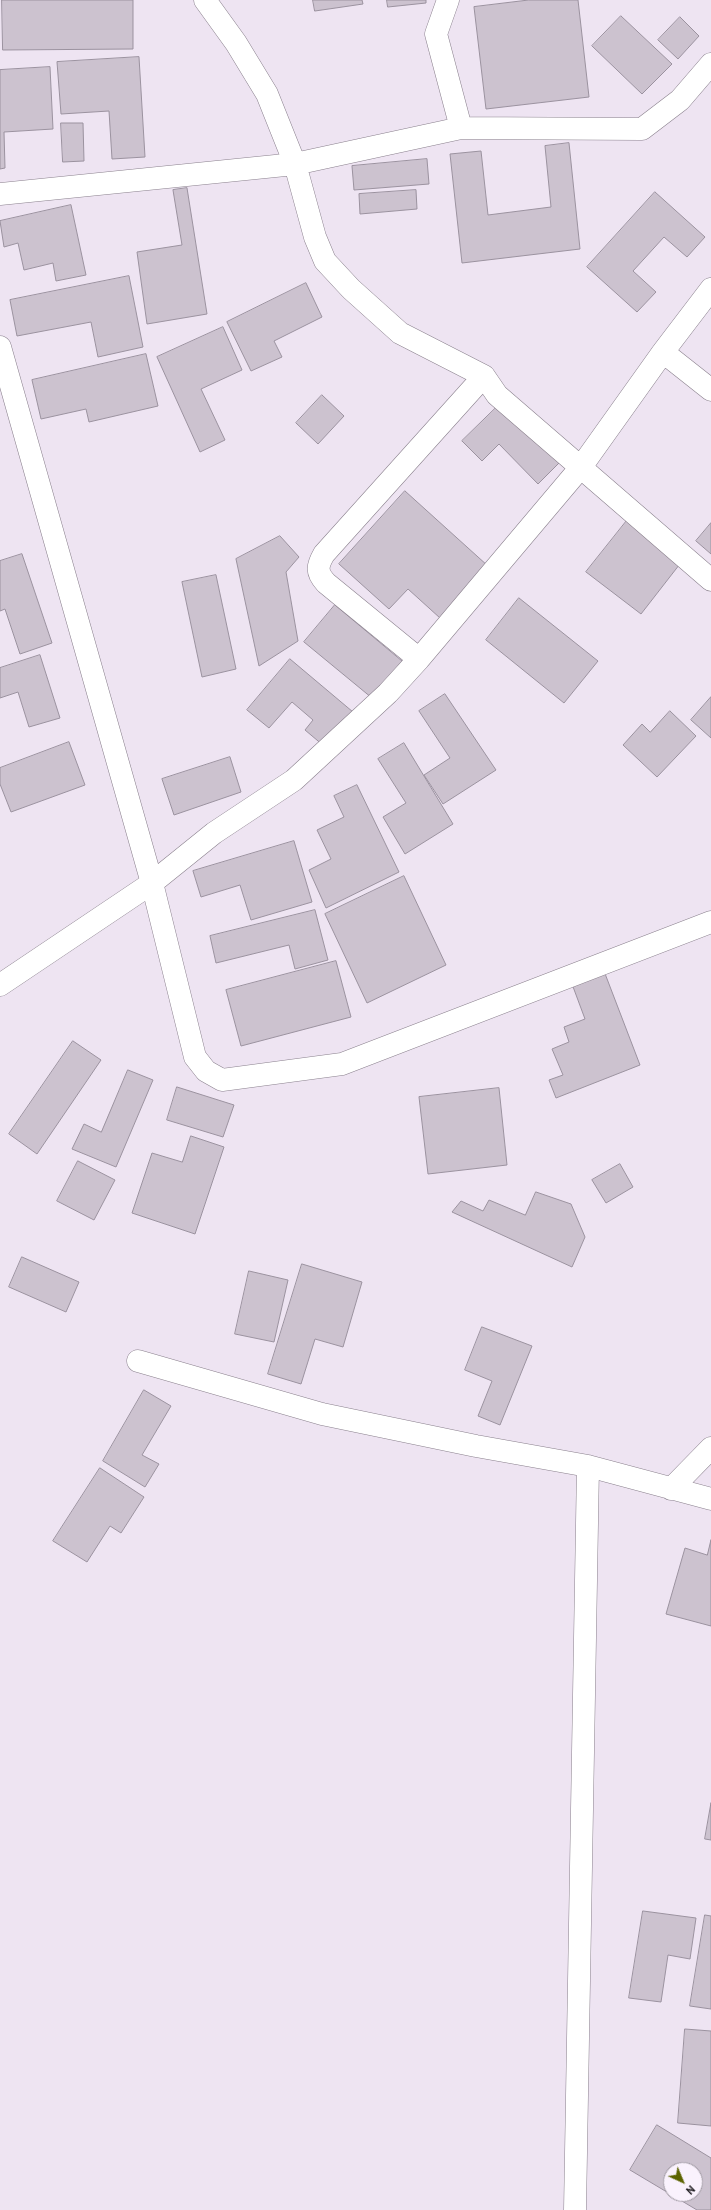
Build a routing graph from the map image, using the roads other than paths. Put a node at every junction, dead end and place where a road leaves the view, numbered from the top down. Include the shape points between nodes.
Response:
1 (205, 0) edge
2 (448, 0) edge
3 (711, 64) edge
4 (461, 128) junction
5 (295, 164) junction
6 (0, 194) edge
7 (711, 289) edge
8 (0, 347) edge
9 (663, 352) junction
10 (484, 376) junction
11 (711, 390) edge
12 (581, 467) junction
13 (711, 580) edge
14 (419, 659) junction
15 (152, 883) junction
16 (711, 922) edge
17 (0, 985) edge
18 (138, 1361) dead end
19 (711, 1448) edge
20 (588, 1466) junction
21 (671, 1489) junction
22 (711, 1499) edge
23 (575, 2210) edge

1 - 5 street via 236,43 267,94
2 - 4 street via 436,34
3 - 4 street via 680,100 642,129
4 - 5 street
5 - 6 street
5 - 10 street via 315,237 325,261 400,334
7 - 9 street
8 - 15 street
9 - 11 street
9 - 12 street
10 - 12 street via 497,395
10 - 14 street via 324,554 317,566 319,575 326,583
12 - 13 street
12 - 14 street
14 - 15 street via 388,693 294,780 214,833
15 - 16 street via 195,1057 206,1071 222,1080 342,1064
15 - 17 street
18 - 20 street via 322,1414
19 - 21 street
20 - 21 street
20 - 23 street
21 - 22 street

